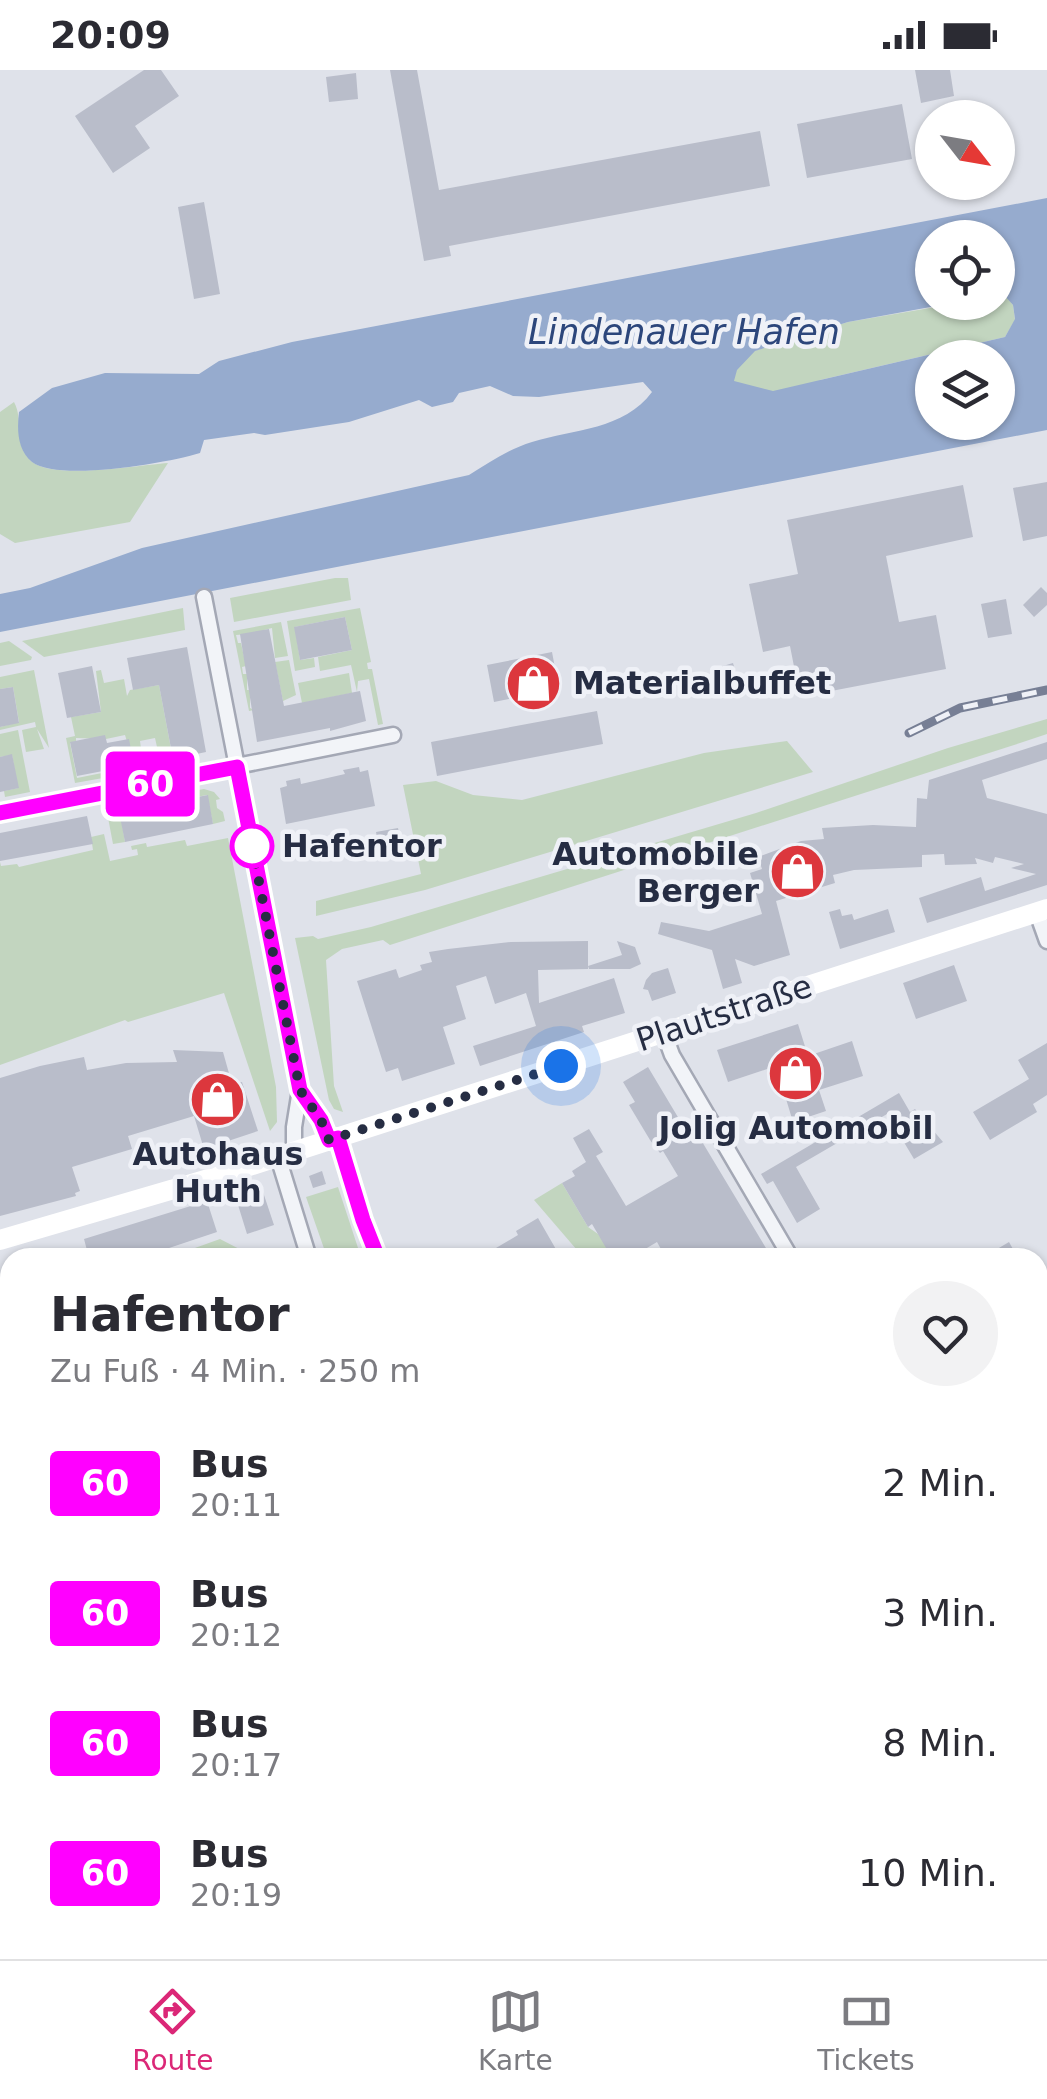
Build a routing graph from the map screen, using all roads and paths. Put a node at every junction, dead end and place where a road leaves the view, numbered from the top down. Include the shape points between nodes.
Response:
1 (204, 597) dead end
2 (394, 736) dead end
3 (237, 767) junction
4 (0, 813) edge
5 (1042, 911) edge
6 (1047, 941) edge
7 (664, 1033) junction
8 (300, 1090) junction
9 (333, 1139) junction
10 (286, 1154) junction
11 (0, 1240) edge
12 (306, 1248) edge
13 (374, 1248) edge
14 (785, 1248) edge

1 - 3 street
2 - 3 street
3 - 4 street
3 - 8 street
5 - 6 street
5 - 7 main road, Plautstraße
7 - 9 main road, Plautstraße
7 - 14 street
8 - 9 street
8 - 10 street
9 - 10 main road, Plautstraße
9 - 13 street
10 - 11 main road, Plautstraße
10 - 12 street

